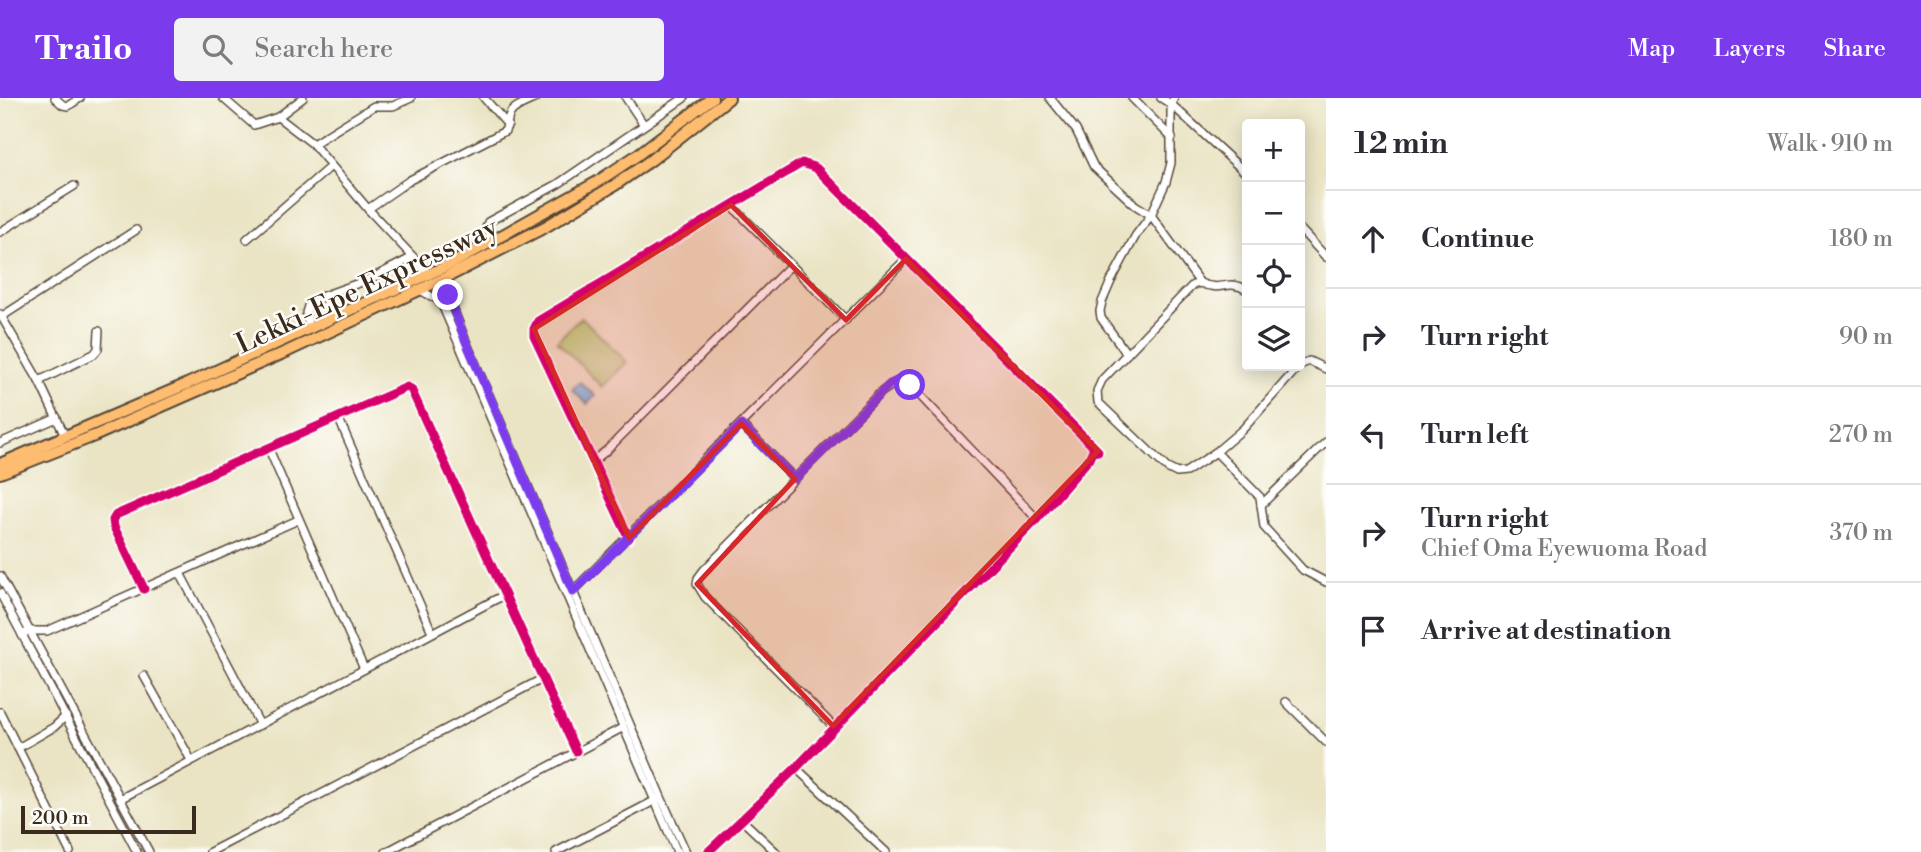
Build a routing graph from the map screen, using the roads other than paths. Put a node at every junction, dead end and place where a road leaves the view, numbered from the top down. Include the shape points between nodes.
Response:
1 (55, 98) edge
2 (80, 98) edge
3 (223, 98) edge
4 (303, 98) edge
5 (411, 98) edge
6 (484, 98) edge
7 (536, 98) edge
8 (626, 98) edge
9 (684, 98) edge
10 (729, 98) edge
11 (1050, 98) edge
12 (1132, 98) edge
13 (1161, 98) edge
14 (705, 100) edge
15 (1173, 101) edge
16 (278, 117) junction
17 (644, 125) junction
18 (508, 126) junction
19 (1172, 139) junction
20 (313, 144) junction
21 (331, 166) junction
22 (1242, 169) edge
23 (74, 187) dead end
24 (731, 205) junction
25 (368, 209) junction
26 (1152, 215) junction
27 (136, 230) dead end
28 (0, 232) edge
29 (1305, 234) edge
30 (247, 239) dead end
31 (494, 242) junction
32 (413, 257) junction
33 (1326, 257) edge
34 (906, 260) junction
35 (791, 265) junction
36 (430, 275) junction
37 (447, 277) junction
38 (370, 279) junction
39 (1200, 283) junction
40 (1242, 288) edge
41 (420, 290) junction
42 (380, 298) junction
43 (1, 315) edge
44 (846, 320) junction
45 (309, 329) junction
46 (99, 331) dead end
47 (1127, 354) junction
48 (1305, 362) edge
49 (1325, 366) edge
50 (1294, 371) edge
51 (39, 381) junction
52 (205, 381) junction
53 (338, 417) junction
54 (57, 418) junction
55 (741, 425) junction
56 (65, 436) junction
57 (1326, 442) edge
58 (0, 443) edge
59 (268, 447) junction
60 (1216, 453) junction
61 (592, 462) junction
62 (0, 464) edge
63 (0, 473) edge
64 (795, 479) junction
65 (1261, 505) junction
66 (1037, 519) junction
67 (298, 520) junction
68 (629, 538) junction
69 (180, 573) junction
70 (0, 576) edge
71 (1326, 582) edge
72 (144, 589) junction
73 (0, 593) edge
74 (570, 593) junction
75 (504, 595) junction
76 (47, 631) junction
77 (432, 632) junction
78 (26, 633) junction
79 (34, 648) junction
80 (364, 669) junction
81 (144, 676) dead end
82 (542, 679) junction
83 (1286, 702) dead end
84 (0, 712) edge
85 (66, 716) junction
86 (260, 725) junction
87 (834, 726) junction
88 (54, 727) junction
89 (622, 728) junction
90 (73, 731) junction
91 (1326, 742) edge
92 (18, 748) junction
93 (576, 751) junction
94 (191, 760) junction
95 (796, 768) junction
96 (120, 799) junction
97 (657, 799) junction
98 (742, 820) junction
99 (70, 852) edge
100 (138, 852) edge
101 (149, 852) edge
102 (210, 852) edge
103 (386, 852) edge
104 (556, 852) edge
105 (677, 852) edge
106 (687, 852) edge
107 (708, 852) edge
108 (776, 852) edge
109 (886, 852) edge

1 - 2 street via 68,106
3 - 16 street via 254,125
4 - 16 street
5 - 20 street via 393,106 374,106
6 - 18 street
7 - 18 street via 512,110
8 - 17 street
9 - 17 street
10 - 37 highway, Lekki-Epe Expressway via 615,185
11 - 26 street via 1076,130 1094,167
12 - 19 street
13 - 15 street
14 - 31 highway, Lekki-Epe Expressway via 636,156
15 - 19 street
15 - 22 street
16 - 20 street
17 - 31 street via 558,184 488,222 486,228
18 - 25 street
19 - 26 street via 1171,163
20 - 21 street
21 - 25 street
21 - 30 street
23 - 28 street
24 - 34 street via 802,163 809,164
24 - 35 street
24 - 61 street via 538,321 534,335
25 - 32 street
26 - 39 street
26 - 47 street via 1111,281 1100,311
27 - 43 street
29 - 33 street
31 - 36 highway, Lekki-Epe Expressway
32 - 36 street
32 - 38 street
34 - 44 street
34 - 66 street via 1098,451 1092,452
35 - 44 street
35 - 61 street
36 - 42 highway, Lekki-Epe Expressway
37 - 41 highway, Lekki-Epe Expressway
37 - 74 street via 448,295 465,339
38 - 42 street
38 - 45 street via 309,306
39 - 40 street via 1212,289 1232,283
39 - 47 street
41 - 52 highway, Lekki-Epe Expressway
41 - 74 street via 443,307
42 - 45 highway, Lekki-Epe Expressway
43 - 51 street
44 - 55 street
45 - 52 highway, Lekki-Epe Expressway
46 - 51 street via 97,352
47 - 60 street via 1102,380 1098,402 1177,473
48 - 49 street
50 - 60 street
51 - 54 street
52 - 56 highway, Lekki-Epe Expressway
52 - 63 highway, Lekki-Epe Expressway via 94,436
53 - 59 street
53 - 75 street via 401,388 411,389
53 - 77 street
54 - 56 street
54 - 58 street
55 - 64 street
55 - 68 street
56 - 62 highway, Lekki-Epe Expressway
57 - 65 street
59 - 67 street
59 - 72 street via 116,515 114,527
60 - 65 street via 1260,497
61 - 68 street
64 - 66 street via 880,393 898,381 910,385
64 - 87 street via 704,570 697,584
65 - 71 street via 1264,527 1303,570
66 - 87 street
67 - 69 street
67 - 80 street
68 - 74 street
69 - 72 street
69 - 86 street
70 - 78 street
72 - 76 street
73 - 78 street
74 - 89 street
74 - 97 street
75 - 77 street
75 - 82 street
76 - 78 street
76 - 79 street
77 - 80 street
78 - 79 street
79 - 85 street
79 - 96 street
80 - 86 street
81 - 94 street
82 - 93 street
82 - 102 street
83 - 91 street
84 - 92 street
85 - 88 street
85 - 90 street
86 - 94 street
87 - 95 street
88 - 90 street
88 - 92 street
89 - 93 street
89 - 97 street
90 - 100 street
92 - 99 street
93 - 103 street
94 - 96 street
95 - 98 street
95 - 109 street
96 - 101 street
97 - 104 street
97 - 105 street
97 - 106 street
98 - 107 street
98 - 108 street

